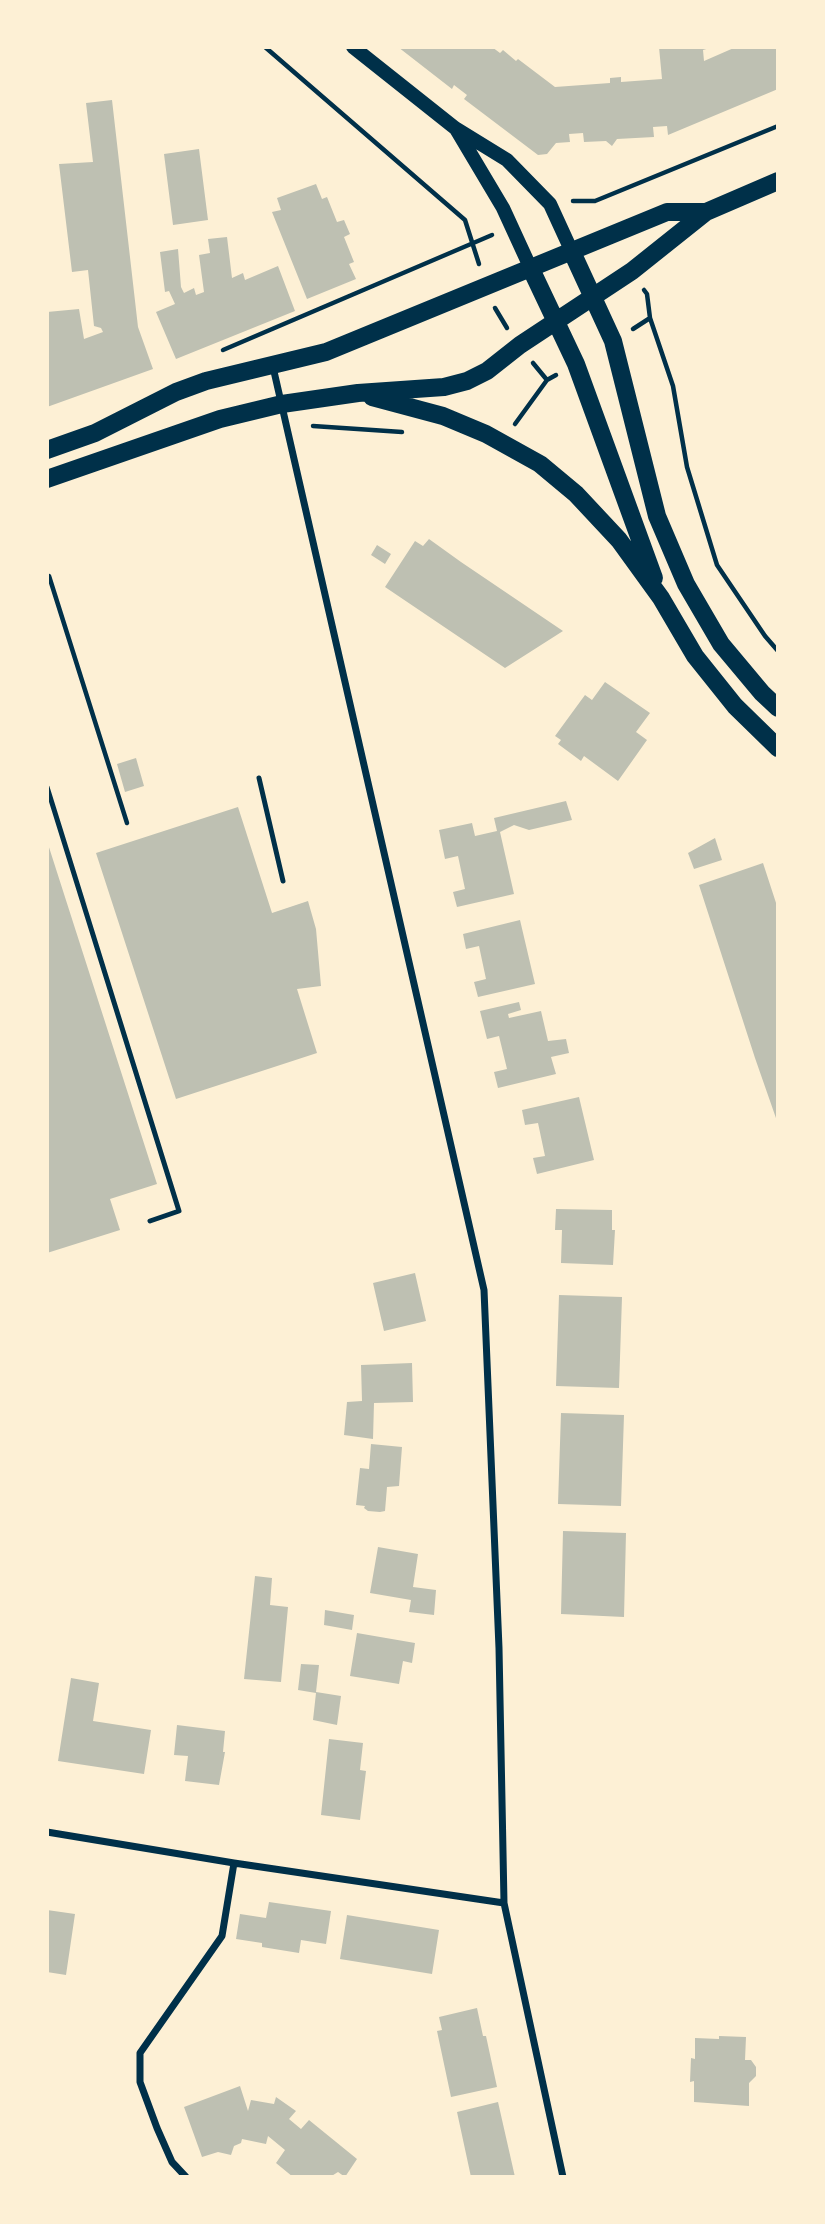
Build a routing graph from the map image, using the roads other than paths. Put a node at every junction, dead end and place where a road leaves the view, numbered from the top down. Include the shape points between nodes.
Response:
1 (353, 47) edge
2 (456, 128) junction
3 (778, 181) edge
4 (706, 212) junction
5 (572, 252) junction
6 (531, 269) junction
7 (593, 297) junction
8 (555, 322) junction
9 (272, 364) junction
10 (358, 393) junction
11 (282, 404) junction
12 (47, 450) edge
13 (47, 479) edge
14 (661, 598) junction
15 (770, 698) edge
16 (778, 748) edge
17 (259, 778) dead end
18 (47, 787) edge
19 (284, 881) dead end
20 (150, 1220) dead end
21 (47, 1832) edge
22 (234, 1863) junction
23 (505, 1903) junction
24 (186, 2177) edge
25 (563, 2177) edge

1 - 2 main road
2 - 5 main road via 507,160 550,204
2 - 6 main road via 503,208
3 - 4 main road
4 - 5 main road via 667,212
4 - 7 main road
5 - 6 main road
5 - 7 main road
6 - 8 main road
6 - 9 main road via 326,352
7 - 8 main road
7 - 15 main road via 619,360 657,516 686,584 721,644
8 - 10 main road via 467,381
8 - 14 main road via 576,364
9 - 11 street
9 - 12 main road via 176,392 95,433
10 - 11 main road
10 - 14 main road via 443,416 540,464 619,540
11 - 13 main road via 220,419
11 - 23 street via 484,1290
14 - 16 main road via 695,656 735,706
17 - 19 lane
18 - 20 lane via 179,1211
21 - 22 street
22 - 23 street
22 - 24 street via 222,1936 140,2053 140,2082 157,2128 172,2162
23 - 25 street

